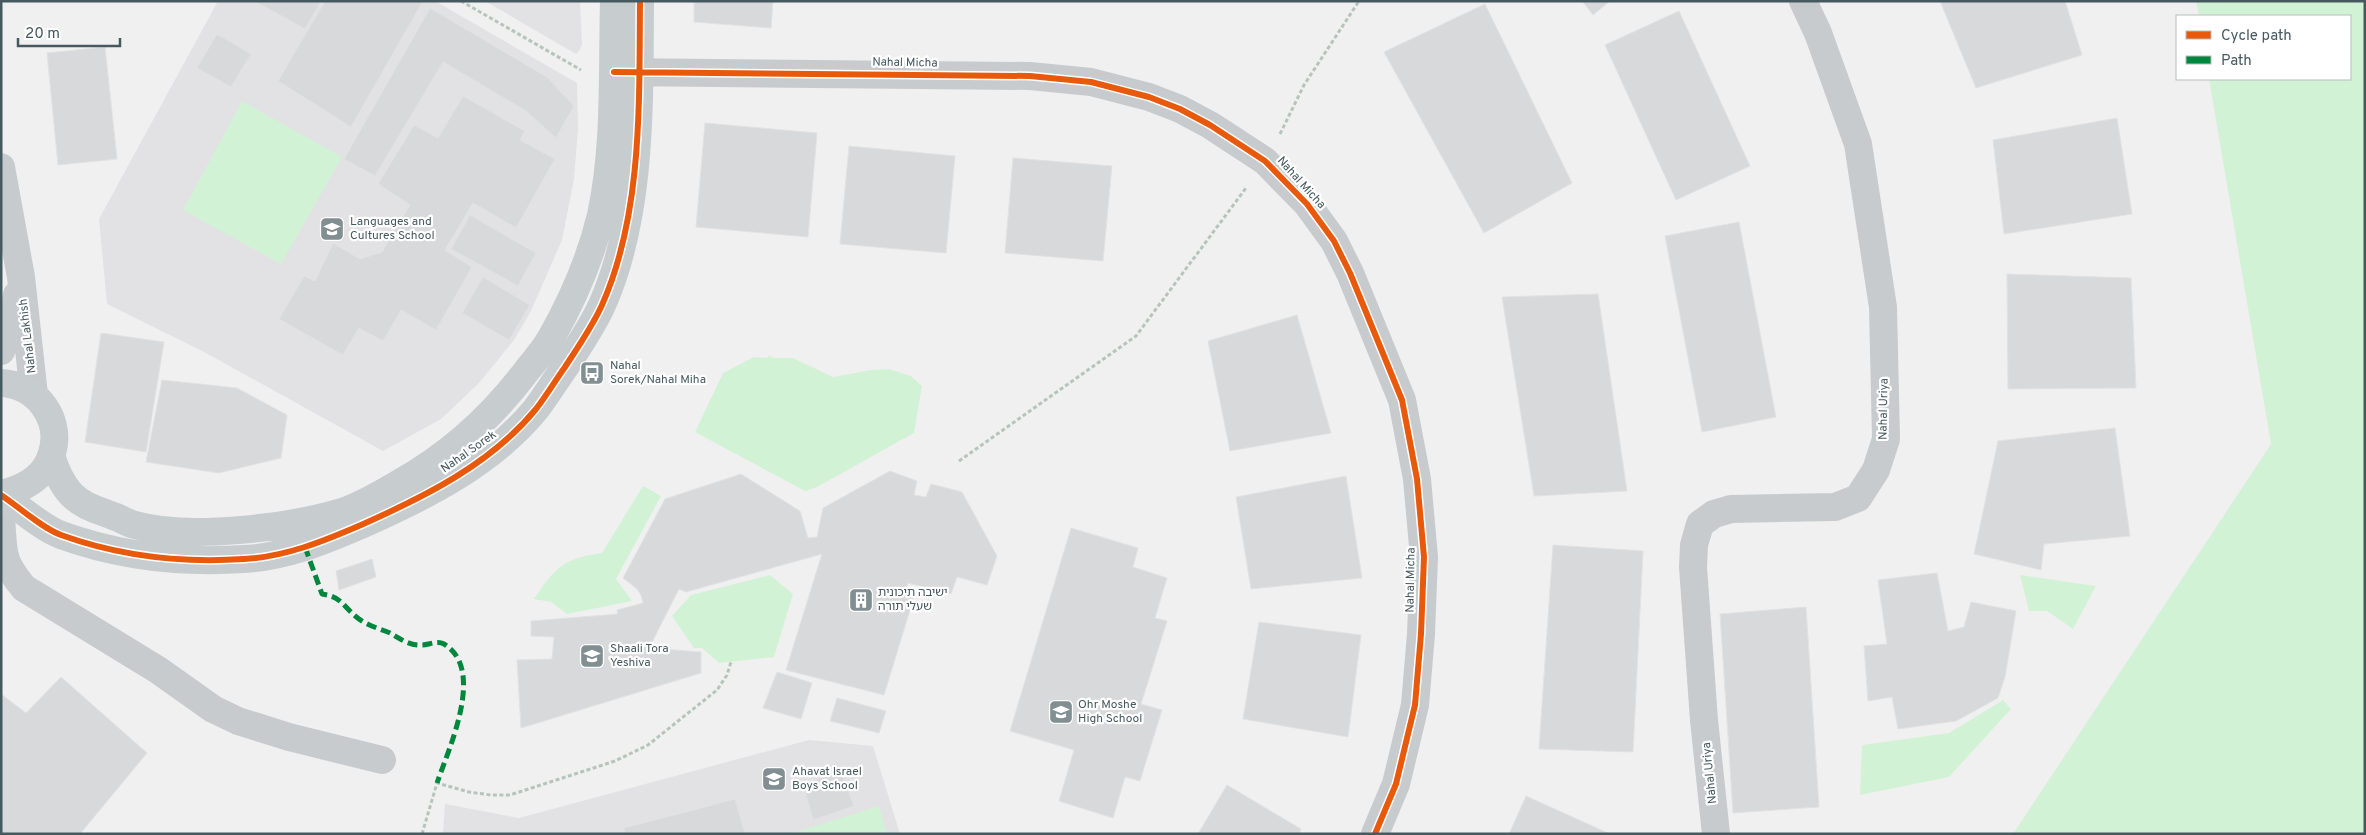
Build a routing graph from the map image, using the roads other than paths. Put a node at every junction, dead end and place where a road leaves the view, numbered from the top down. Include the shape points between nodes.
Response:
1 (614, 1) edge
2 (640, 1) edge
3 (1803, 1) edge
4 (614, 72) junction
5 (641, 73) junction
6 (1, 167) edge
7 (21, 277) junction
8 (1, 351) edge
9 (1, 383) edge
10 (34, 395) junction
11 (51, 456) junction
12 (1, 495) edge
13 (1, 518) edge
14 (382, 760) dead end
15 (1375, 834) edge
16 (1716, 834) edge

1 - 4 street, Nahal Sorek
2 - 5 street, Nahal Sorek
3 - 16 street, Nahal Uriya via 1818,33 1858,144 1884,307 1886,439 1876,470 1858,498 1835,507 1732,509 1714,514 1700,524 1694,545 1693,567
4 - 5 street, Nahal Micha
4 - 11 street, Nahal Sorek via 603,199 592,244 574,292 550,340 484,422 399,484 344,511 241,530 203,532 134,525 89,508 72,495 59,478
5 - 12 street, Nahal Sorek via 631,194 621,250 602,305 581,344 535,410 504,441 472,466 412,502 351,529 301,549 245,559 176,560 106,548 58,534
5 - 15 street, Nahal Micha via 1020,76 1091,82 1149,97 1210,125 1265,162 1306,204 1334,241 1402,400 1417,479 1424,557 1414,705 1396,784
6 - 7 street, Nahal Lakhish
7 - 8 street, Nahal Lakhish via 12,320
7 - 10 street, Nahal Lakhish
9 - 10 street via 18,385
10 - 11 street via 44,404 54,428
11 - 12 street via 40,474 28,484
13 - 14 street via 3,554 11,572 24,588 158,670 213,709 238,721 281,734

